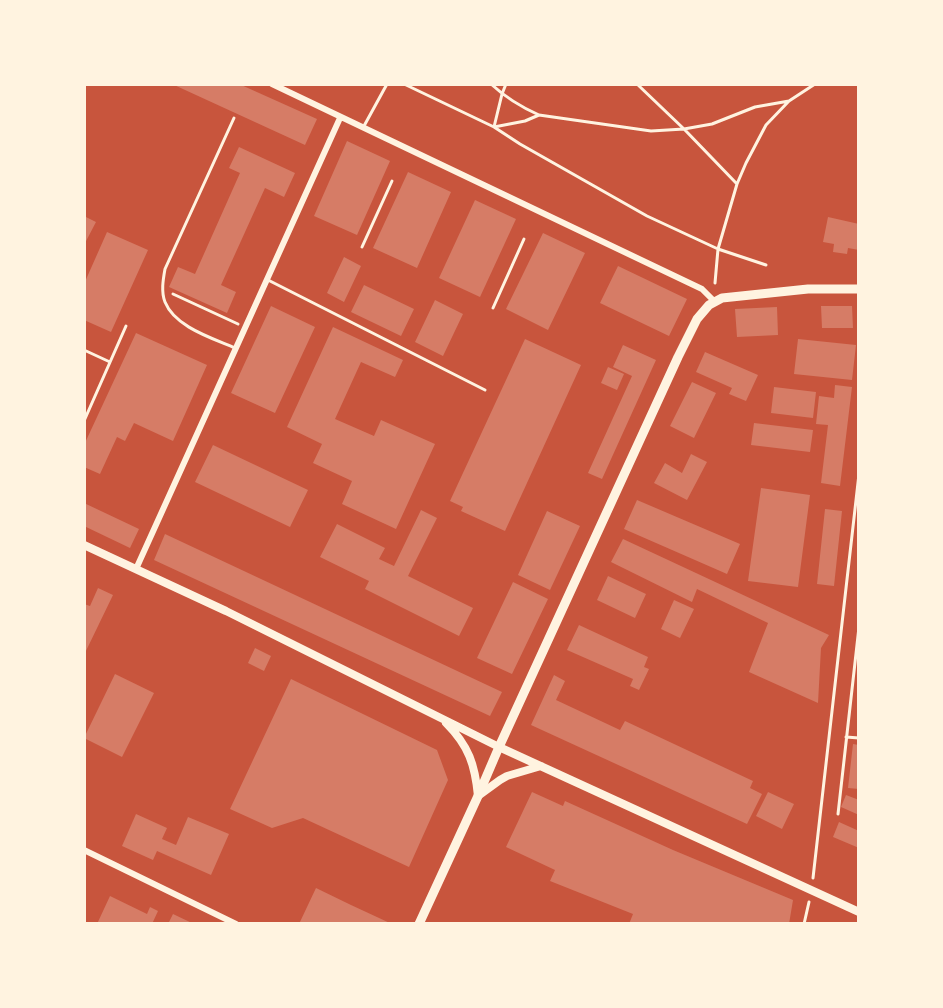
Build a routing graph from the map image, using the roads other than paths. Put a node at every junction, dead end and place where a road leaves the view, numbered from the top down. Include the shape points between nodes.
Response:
1 (272, 84) edge
2 (387, 84) edge
3 (288, 88) edge
4 (234, 118) dead end
5 (340, 118) junction
6 (363, 127) junction
7 (267, 279) junction
8 (859, 290) edge
9 (714, 301) junction
10 (126, 326) dead end
11 (235, 348) junction
12 (84, 350) edge
13 (110, 362) junction
14 (485, 390) dead end
15 (84, 421) edge
16 (84, 545) edge
17 (136, 569) junction
18 (439, 717) junction
19 (498, 747) junction
20 (541, 766) junction
21 (478, 796) junction
22 (84, 850) edge
23 (859, 912) edge
24 (236, 924) edge
25 (418, 924) edge

1 - 3 street
2 - 6 lane
3 - 5 street
4 - 11 lane via 165,269 163,290 165,303 178,321
5 - 6 street
5 - 7 street
6 - 9 street via 702,289
7 - 11 street
7 - 14 lane
8 - 9 main road via 808,289
9 - 19 main road via 697,319 682,348
10 - 13 lane
11 - 17 street
12 - 13 lane
13 - 15 lane
16 - 17 street
17 - 18 street
18 - 19 street
18 - 21 street via 469,753
19 - 20 street
19 - 21 main road
20 - 21 street via 507,776
20 - 23 street
21 - 25 main road
22 - 24 street

